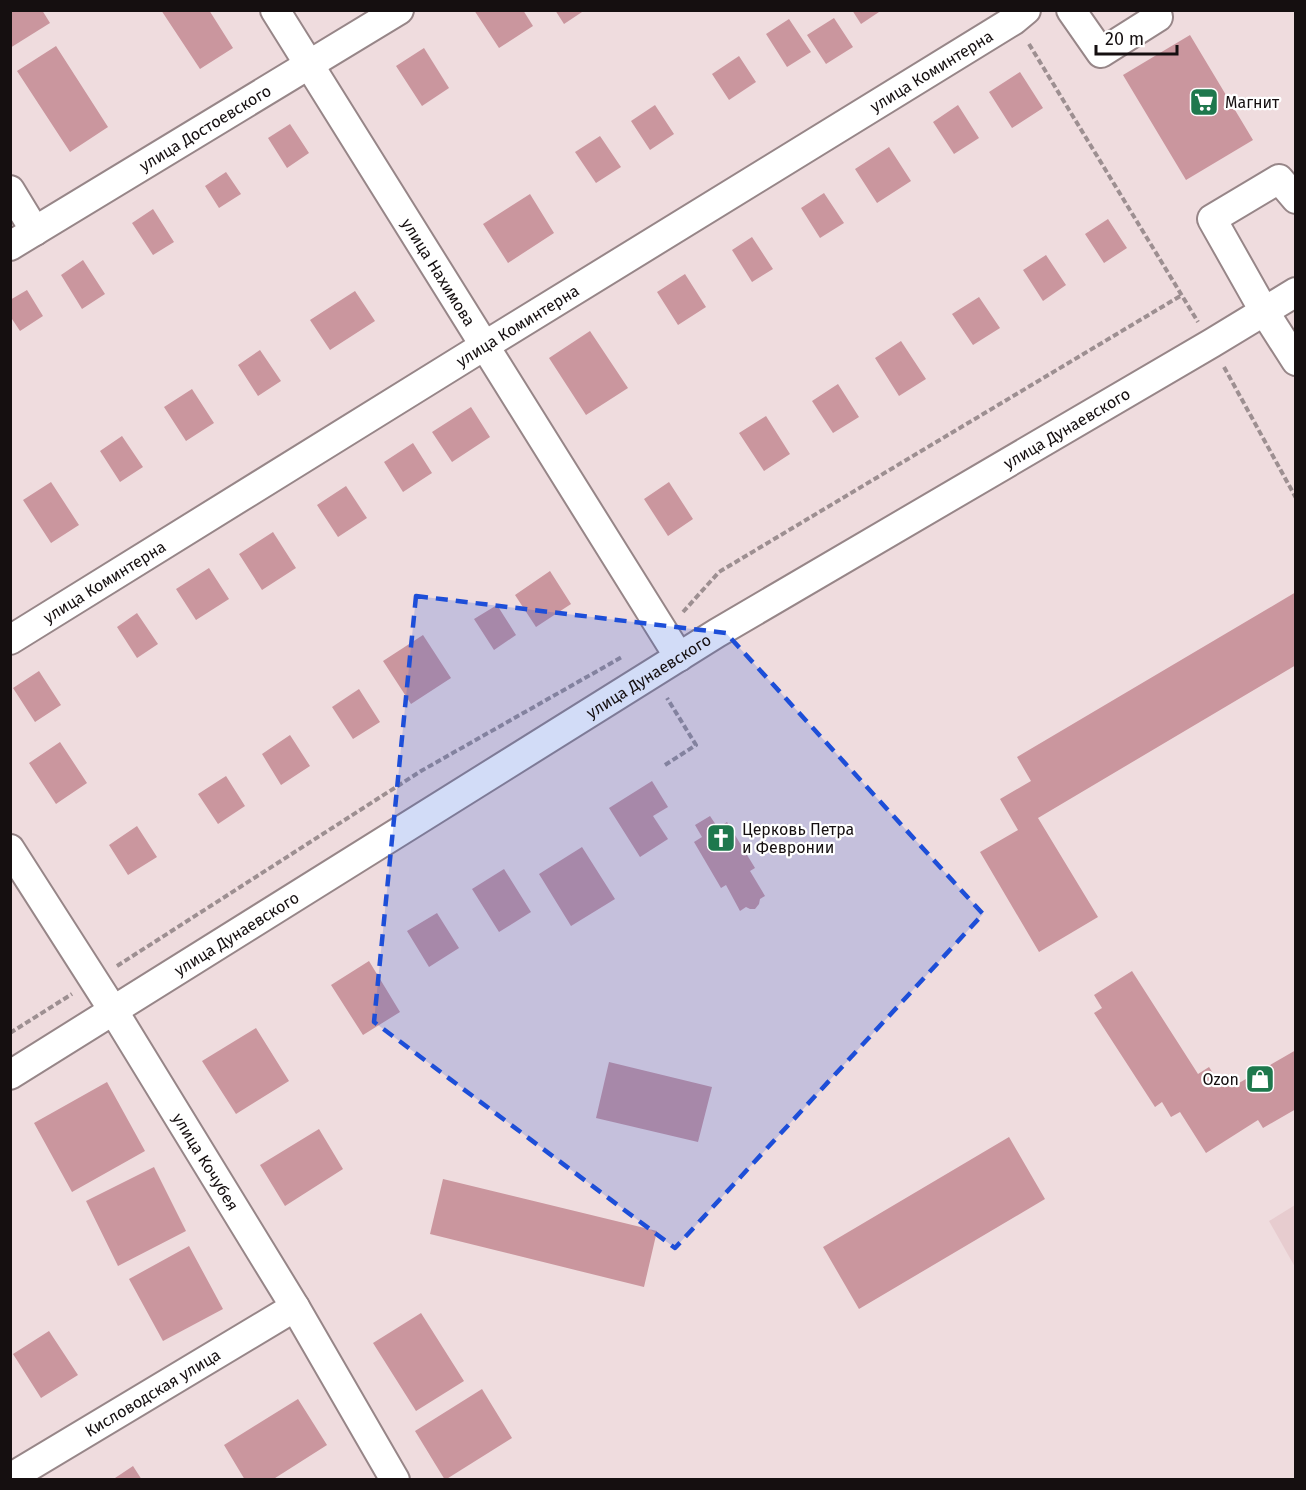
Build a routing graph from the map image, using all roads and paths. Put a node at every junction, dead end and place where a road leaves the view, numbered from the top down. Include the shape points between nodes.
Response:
1 (275, 10) edge
2 (399, 10) edge
3 (1071, 10) edge
4 (1154, 10) edge
5 (1020, 15) edge
6 (308, 64) junction
7 (10, 190) edge
8 (1296, 199) edge
9 (35, 231) junction
10 (10, 246) edge
11 (1296, 292) edge
12 (1182, 295) junction
13 (1264, 311) junction
14 (1212, 343) junction
15 (484, 346) junction
16 (1296, 361) edge
17 (1296, 498) edge
18 (664, 633) junction
19 (10, 640) edge
20 (679, 657) junction
21 (652, 674) junction
22 (665, 765) dead end
23 (10, 849) edge
24 (94, 980) junction
25 (113, 1010) junction
26 (10, 1033) edge
27 (10, 1075) edge
28 (295, 1307) junction
29 (10, 1478) edge
30 (394, 1479) edge

1 - 6 street, улица Нахимова
2 - 6 street, улица Достоевского
3 - 4 street via 1101,52 1158,17
5 - 12 path
5 - 15 street, улица Коминтерна
6 - 9 street, улица Достоевского
6 - 15 street, улица Нахимова
7 - 9 street
8 - 13 street via 1280,179 1212,219
9 - 10 street, улица Достоевского
11 - 13 street, улица Дунаевского
12 - 14 path
12 - 18 path via 719,572
13 - 14 street, улица Дунаевского
13 - 16 street
14 - 17 path
14 - 20 street, улица Дунаевского
15 - 18 street, улица Нахимова
15 - 19 street, улица Коминтерна
18 - 20 street, улица Нахимова
20 - 21 street, улица Дунаевского
21 - 22 path via 696,745
21 - 24 path via 636,649 421,771
21 - 25 street, улица Дунаевского
23 - 24 street, улица Кочубея
24 - 25 street, улица Кочубея
24 - 26 path
25 - 27 street, улица Дунаевского
25 - 28 street, улица Кочубея
28 - 29 street, Кисловодская улица
28 - 30 street, улица Кочубея

